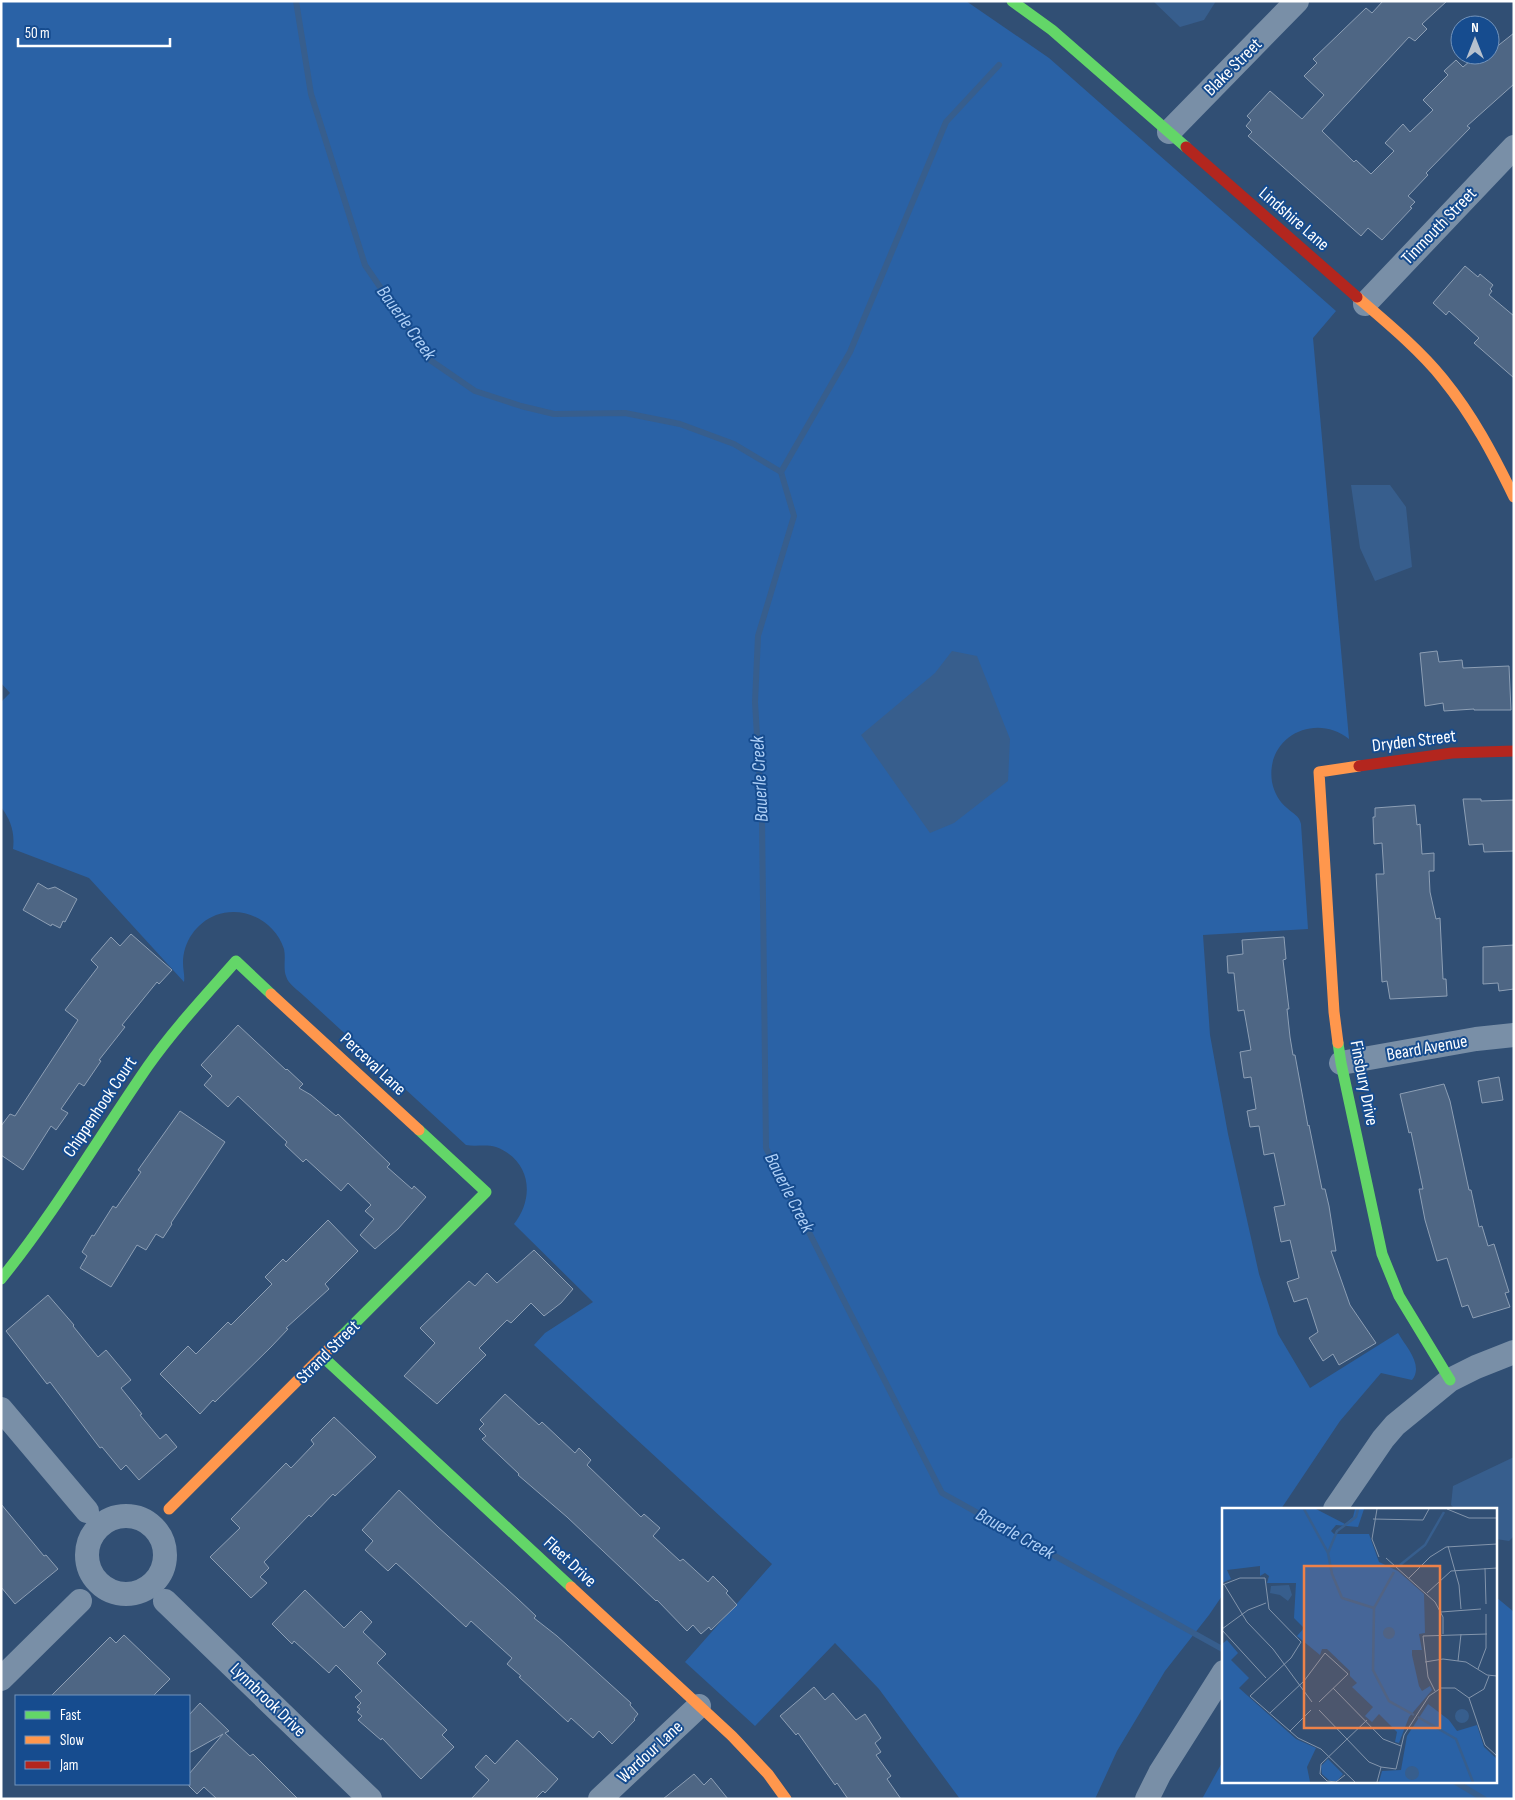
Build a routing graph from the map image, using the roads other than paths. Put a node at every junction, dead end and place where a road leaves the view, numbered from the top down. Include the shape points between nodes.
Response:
1 (1012, 1) edge
2 (1297, 1) edge
3 (1168, 132) junction
4 (1514, 147) edge
5 (1365, 304) junction
6 (1514, 497) edge
7 (1514, 751) edge
8 (1319, 772) joint
9 (236, 961) joint
10 (1514, 1035) edge
11 (1341, 1063) junction
12 (486, 1192) joint
13 (1, 1279) edge
14 (1514, 1352) edge
15 (323, 1358) junction
16 (1450, 1380) junction
17 (1, 1409) edge
18 (1336, 1508) edge
19 (169, 1509) junction
20 (87, 1511) junction
21 (110, 1519) junction
22 (144, 1520) junction
23 (92, 1535) junction
24 (161, 1537) junction
25 (91, 1572) junction
26 (160, 1574) junction
27 (108, 1589) junction
28 (138, 1592) junction
29 (80, 1601) junction
30 (165, 1602) junction
31 (1220, 1678) edge
32 (1, 1679) edge
33 (699, 1706) junction
34 (370, 1799) edge
35 (600, 1799) edge
36 (786, 1799) edge
37 (1147, 1799) edge

1 - 3 street, Lindshire Lane via 1052,30
2 - 3 street, Blake Street
3 - 5 street, Lindshire Lane
4 - 5 street, Tinmouth Street
5 - 6 street, Lindshire Lane via 1420,354 1459,400 1492,451
7 - 8 street, Dryden Street via 1452,753
8 - 11 street, Finsbury Drive via 1331,982
9 - 12 street, Perceval Lane
9 - 13 street, Chippenhook Court via 149,1065 31,1242
10 - 11 street, Beard Avenue
11 - 16 street, Finsbury Drive via 1385,1261 1399,1296
12 - 15 street, Strand Street
14 - 16 street
15 - 19 street, Strand Street
15 - 33 street, Fleet Drive
16 - 18 street via 1396,1425
17 - 20 street
19 - 22 street, Strand Street
19 - 24 street, Strand Street
20 - 21 street
20 - 23 street
21 - 22 street via 127,1516
21 - 23 street
22 - 24 street
23 - 25 street via 87,1547
24 - 26 street via 165,1549
25 - 27 street
25 - 29 street
26 - 28 street
26 - 30 street
27 - 28 street via 119,1593
27 - 29 street
28 - 30 street, Lynnbrook Drive
29 - 32 street
30 - 34 street, Lynnbrook Drive
31 - 37 street
33 - 35 street, Wardour Lane
33 - 36 street, Fleet Drive via 753,1756

